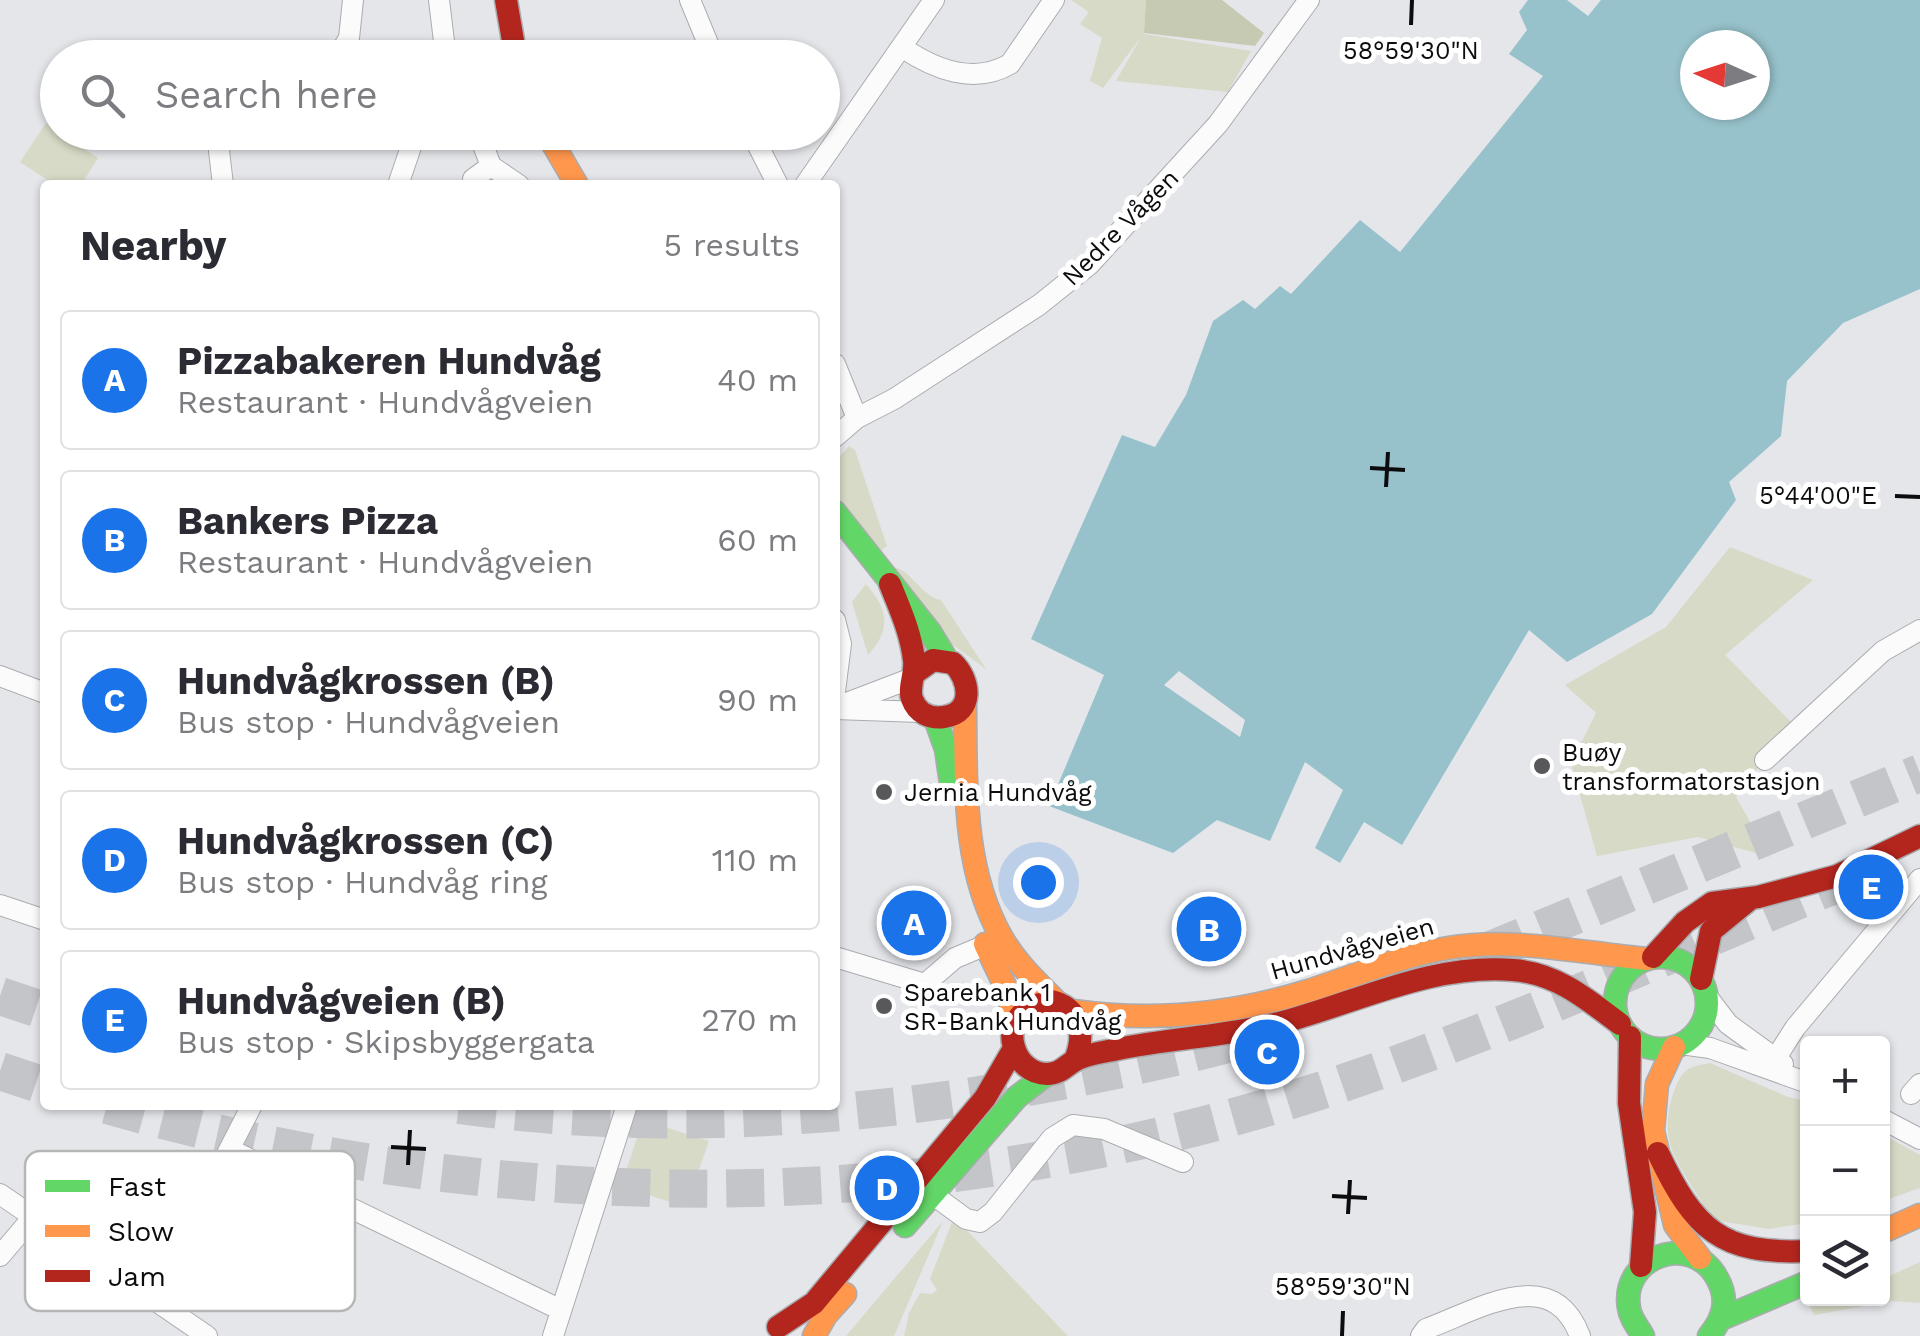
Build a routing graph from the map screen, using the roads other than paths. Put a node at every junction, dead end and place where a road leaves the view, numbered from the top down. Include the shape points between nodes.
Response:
1 (354, 0) edge
2 (439, 0) edge
3 (506, 0) edge
4 (690, 0) edge
5 (934, 0) edge
6 (1054, 0) edge
7 (1309, 0) edge
8 (347, 40) edge
9 (444, 40) edge
10 (513, 40) edge
11 (707, 40) edge
12 (903, 48) junction
13 (840, 136) edge
14 (219, 150) edge
15 (410, 150) edge
16 (485, 150) edge
17 (557, 150) edge
18 (760, 150) edge
19 (830, 150) edge
20 (491, 166) junction
21 (473, 179) dead end
22 (222, 180) edge
23 (400, 180) edge
24 (511, 180) edge
25 (574, 180) edge
26 (775, 180) edge
27 (809, 180) edge
28 (840, 376) edge
29 (857, 418) junction
30 (840, 433) edge
31 (840, 519) edge
32 (890, 584) junction
33 (1917, 637) edge
34 (947, 660) junction
35 (914, 675) junction
36 (0, 676) edge
37 (40, 691) edge
38 (965, 704) junction
39 (840, 706) edge
40 (840, 708) edge
41 (928, 715) junction
42 (1765, 760) dead end
43 (1920, 836) edge
44 (1920, 879) edge
45 (1752, 898) junction
46 (0, 905) edge
47 (40, 918) edge
48 (986, 946) junction
49 (1650, 958) junction
50 (840, 959) edge
51 (1704, 987) junction
52 (1065, 1007) junction
53 (1015, 1021) junction
54 (1625, 1030) junction
55 (1677, 1046) junction
56 (1013, 1050) junction
57 (1076, 1060) junction
58 (1772, 1063) junction
59 (1047, 1074) junction
60 (1800, 1079) edge
61 (250, 1110) edge
62 (625, 1110) edge
63 (1890, 1124) edge
64 (1920, 1139) edge
65 (231, 1150) edge
66 (1658, 1153) junction
67 (1183, 1162) dead end
68 (0, 1194) edge
69 (932, 1194) junction
70 (355, 1210) edge
71 (25, 1211) edge
72 (1920, 1215) edge
73 (25, 1226) edge
74 (1890, 1228) edge
75 (1920, 1239) edge
76 (1800, 1251) edge
77 (1890, 1252) edge
78 (0, 1256) edge
79 (1800, 1262) edge
80 (1723, 1265) junction
81 (1641, 1266) junction
82 (1800, 1285) edge
83 (561, 1310) junction
84 (172, 1311) edge
85 (1715, 1330) edge
86 (779, 1333) edge
87 (207, 1336) edge
88 (553, 1336) edge
89 (814, 1336) edge
90 (1421, 1336) edge
91 (1580, 1336) edge
92 (1643, 1336) edge

1 - 8 street
2 - 9 street
3 - 10 main road
4 - 11 street
5 - 12 street
6 - 12 street via 1002,69 942,70
7 - 29 street, Nedre Vågen via 1226,114 1088,265 1039,306
12 - 13 street
14 - 22 street
15 - 23 street
16 - 20 street
17 - 25 main road
18 - 26 street
19 - 27 street
20 - 21 street
20 - 24 street
28 - 29 street
29 - 30 street, Nedre Vågen
31 - 32 main road
32 - 34 main road
32 - 35 main road via 908,626
33 - 42 street via 1883,651
34 - 35 main road via 933,660
34 - 38 main road via 967,678
35 - 39 street
35 - 41 main road via 911,696
36 - 37 street
38 - 41 main road via 952,716
38 - 52 main road via 970,840 983,902 1016,964
40 - 41 street
41 - 48 main road via 950,767 964,884
43 - 45 main road via 1860,868
44 - 58 street
45 - 49 main road via 1702,907
45 - 51 main road via 1711,932
46 - 47 street
48 - 50 street via 954,958 922,984
48 - 53 main road
49 - 51 main road via 1677,960
49 - 52 main road, Hundvågveien via 1472,944 1250,1005 1131,1018
49 - 54 main road via 1633,966 1616,993
51 - 55 main road via 1702,1024
51 - 58 street via 1728,1024
52 - 53 main road via 1037,1002
52 - 57 main road via 1079,1020 1084,1041
53 - 56 main road
54 - 55 main road via 1653,1048
54 - 57 main road, Hundvågveien via 1550,978 1470,971 1292,1022
54 - 81 main road via 1630,1120 1648,1222
55 - 58 street
55 - 66 main road via 1654,1099
56 - 59 main road via 1026,1067
56 - 86 main road via 985,1098 814,1303
57 - 59 main road
58 - 60 street
59 - 69 main road via 1016,1097
61 - 65 street
62 - 83 street
63 - 64 street
66 - 76 main road via 1681,1201 1710,1231 1757,1252
66 - 80 main road via 1676,1224
67 - 69 street via 1104,1129 1074,1126 1052,1138 980,1222
68 - 71 street
69 - 89 main road
70 - 83 street
72 - 74 main road
73 - 78 street
75 - 77 main road
79 - 80 main road via 1770,1270
80 - 81 main road via 1671,1252
80 - 85 main road
81 - 92 main road via 1627,1296 1628,1312
82 - 85 main road via 1750,1304
83 - 88 street
84 - 87 street
90 - 91 street via 1426,1328 1519,1295 1552,1299

